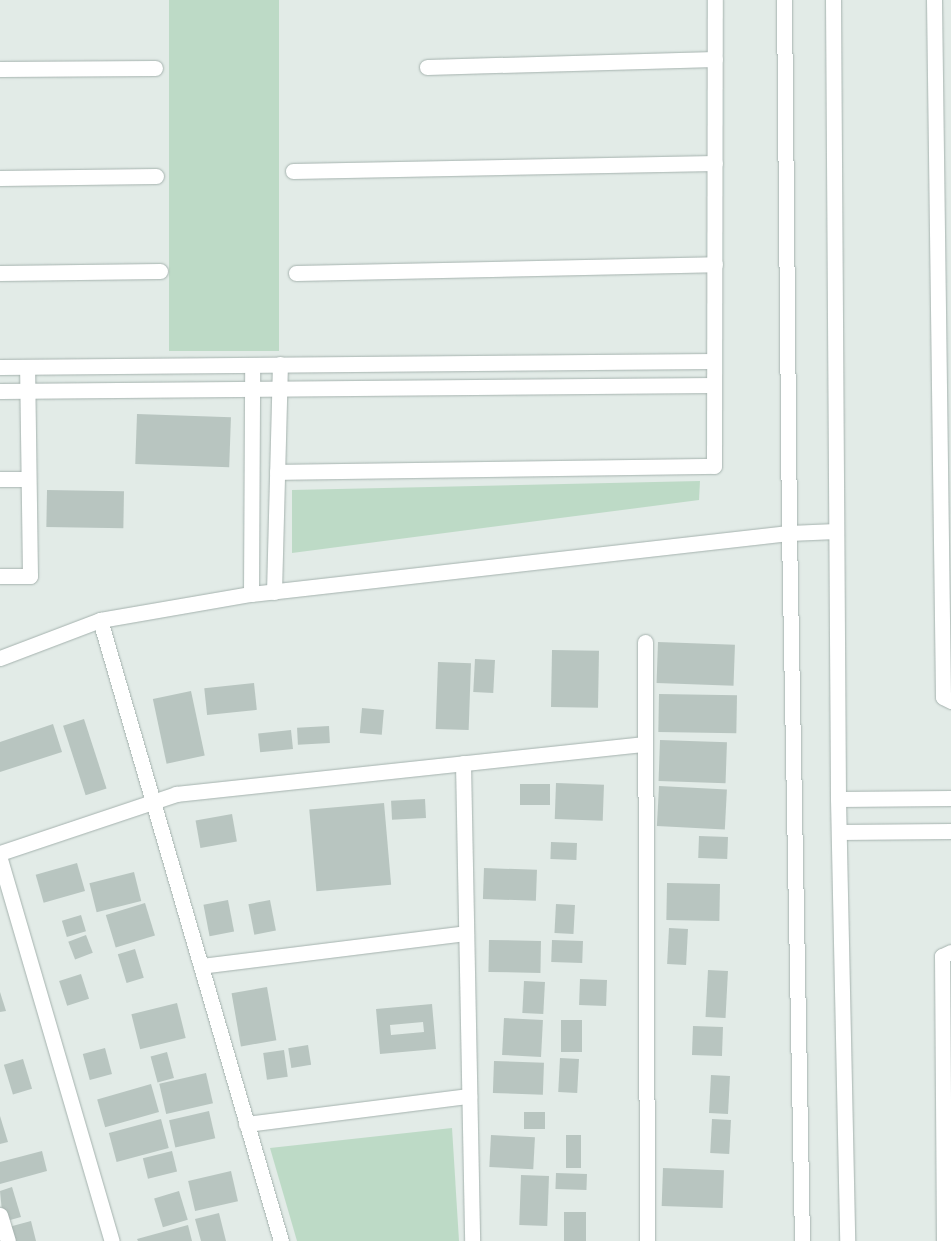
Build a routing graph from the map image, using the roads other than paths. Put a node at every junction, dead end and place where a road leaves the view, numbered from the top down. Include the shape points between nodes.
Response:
1 (715, 0) edge
2 (784, 0) edge
3 (833, 0) edge
4 (934, 0) edge
5 (715, 59) junction
6 (427, 67) dead end
7 (155, 68) dead end
8 (0, 69) edge
9 (715, 163) junction
10 (292, 171) dead end
11 (156, 176) dead end
12 (0, 178) edge
13 (714, 264) junction
14 (160, 271) dead end
15 (0, 273) edge
16 (296, 273) dead end
17 (714, 361) junction
18 (280, 364) junction
19 (252, 365) junction
20 (0, 367) edge
21 (27, 367) junction
22 (714, 385) junction
23 (252, 389) junction
24 (280, 389) junction
25 (27, 390) junction
26 (0, 391) edge
27 (945, 412) edge
28 (277, 472) junction
29 (0, 479) edge
30 (28, 479) junction
31 (836, 531) junction
32 (789, 533) junction
33 (0, 576) edge
34 (274, 592) junction
35 (251, 594) junction
36 (100, 620) junction
37 (947, 637) edge
38 (645, 642) dead end
39 (0, 658) edge
40 (951, 701) edge
41 (644, 744) junction
42 (463, 763) junction
43 (951, 798) edge
44 (838, 799) junction
45 (153, 801) junction
46 (951, 831) edge
47 (839, 832) junction
48 (0, 852) edge
49 (0, 859) edge
50 (466, 933) junction
51 (951, 952) edge
52 (201, 966) junction
53 (469, 1096) junction
54 (246, 1124) junction
55 (0, 1215) edge
56 (8, 1241) edge
57 (112, 1241) edge
58 (281, 1241) edge
59 (472, 1241) edge
60 (647, 1241) edge
61 (802, 1241) edge
62 (846, 1241) edge
63 (944, 1241) edge

1 - 5 street
2 - 32 street
3 - 31 street
4 - 27 street
5 - 6 street
5 - 9 street
7 - 8 street
9 - 10 street
9 - 13 street
11 - 12 street
13 - 16 street
13 - 17 street
14 - 15 street
17 - 18 street
17 - 22 street
18 - 19 street
18 - 24 street
19 - 21 street
19 - 23 street
20 - 21 street
21 - 25 street
22 - 24 street
22 - 28 street via 714,466
23 - 24 street
23 - 25 street
23 - 35 street
24 - 28 street
25 - 26 street
25 - 30 street
27 - 37 street
28 - 34 street
29 - 30 street
30 - 33 street via 30,576
31 - 32 street
31 - 44 street
32 - 34 street
32 - 61 street
34 - 35 street
35 - 36 street
36 - 39 street
36 - 45 street
37 - 40 street via 944,697
38 - 41 street
41 - 42 street
41 - 60 street
42 - 45 street via 176,794
42 - 50 street
43 - 44 street
44 - 47 street
45 - 48 street
45 - 52 street
46 - 47 street
47 - 62 street
49 - 57 street
50 - 52 street
50 - 53 street
51 - 63 street via 942,956
52 - 54 street
53 - 54 street
53 - 59 street
54 - 58 street
55 - 56 street

